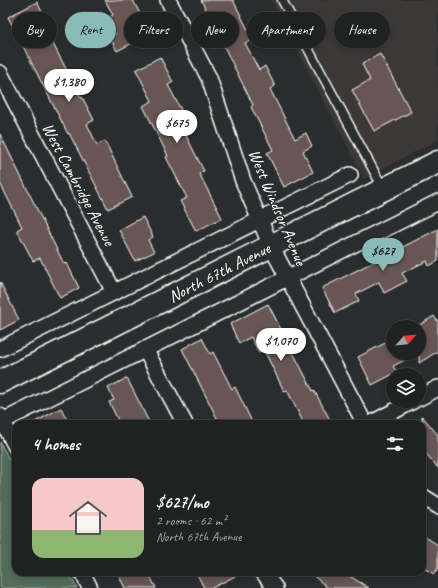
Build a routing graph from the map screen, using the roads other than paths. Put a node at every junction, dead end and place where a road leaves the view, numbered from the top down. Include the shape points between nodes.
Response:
1 (168, 0) edge
2 (282, 0) edge
3 (0, 73) edge
4 (438, 162) edge
5 (350, 175) dead end
6 (384, 189) junction
7 (438, 202) edge
8 (260, 220) junction
9 (271, 246) junction
10 (288, 278) junction
11 (114, 292) junction
12 (0, 349) edge
13 (145, 349) junction
14 (0, 382) edge
15 (438, 388) edge
16 (426, 394) edge
17 (400, 408) edge
18 (1, 418) edge
19 (183, 420) edge
20 (363, 420) edge
21 (377, 420) edge
22 (12, 439) edge
23 (426, 498) edge
24 (438, 506) edge
25 (84, 576) edge
26 (266, 576) edge
27 (90, 588) edge
28 (275, 588) edge

1 - 8 street, West Windsor Avenue via 210,78 243,181
2 - 6 lane
3 - 11 street, West Cambridge Avenue
4 - 6 main road, North 67th Avenue
5 - 8 street, North 67th Avenue
6 - 9 main road, North 67th Avenue
7 - 10 street
8 - 9 street, West Windsor Avenue
8 - 11 street, North 67th Avenue
9 - 10 street, West Windsor Avenue
9 - 14 main road, North 67th Avenue
10 - 13 street
10 - 20 street, West Windsor Avenue
11 - 12 street, North 67th Avenue
13 - 18 street
13 - 19 street
15 - 16 street
17 - 21 street
18 - 22 street
23 - 24 street
25 - 27 street
26 - 28 street

